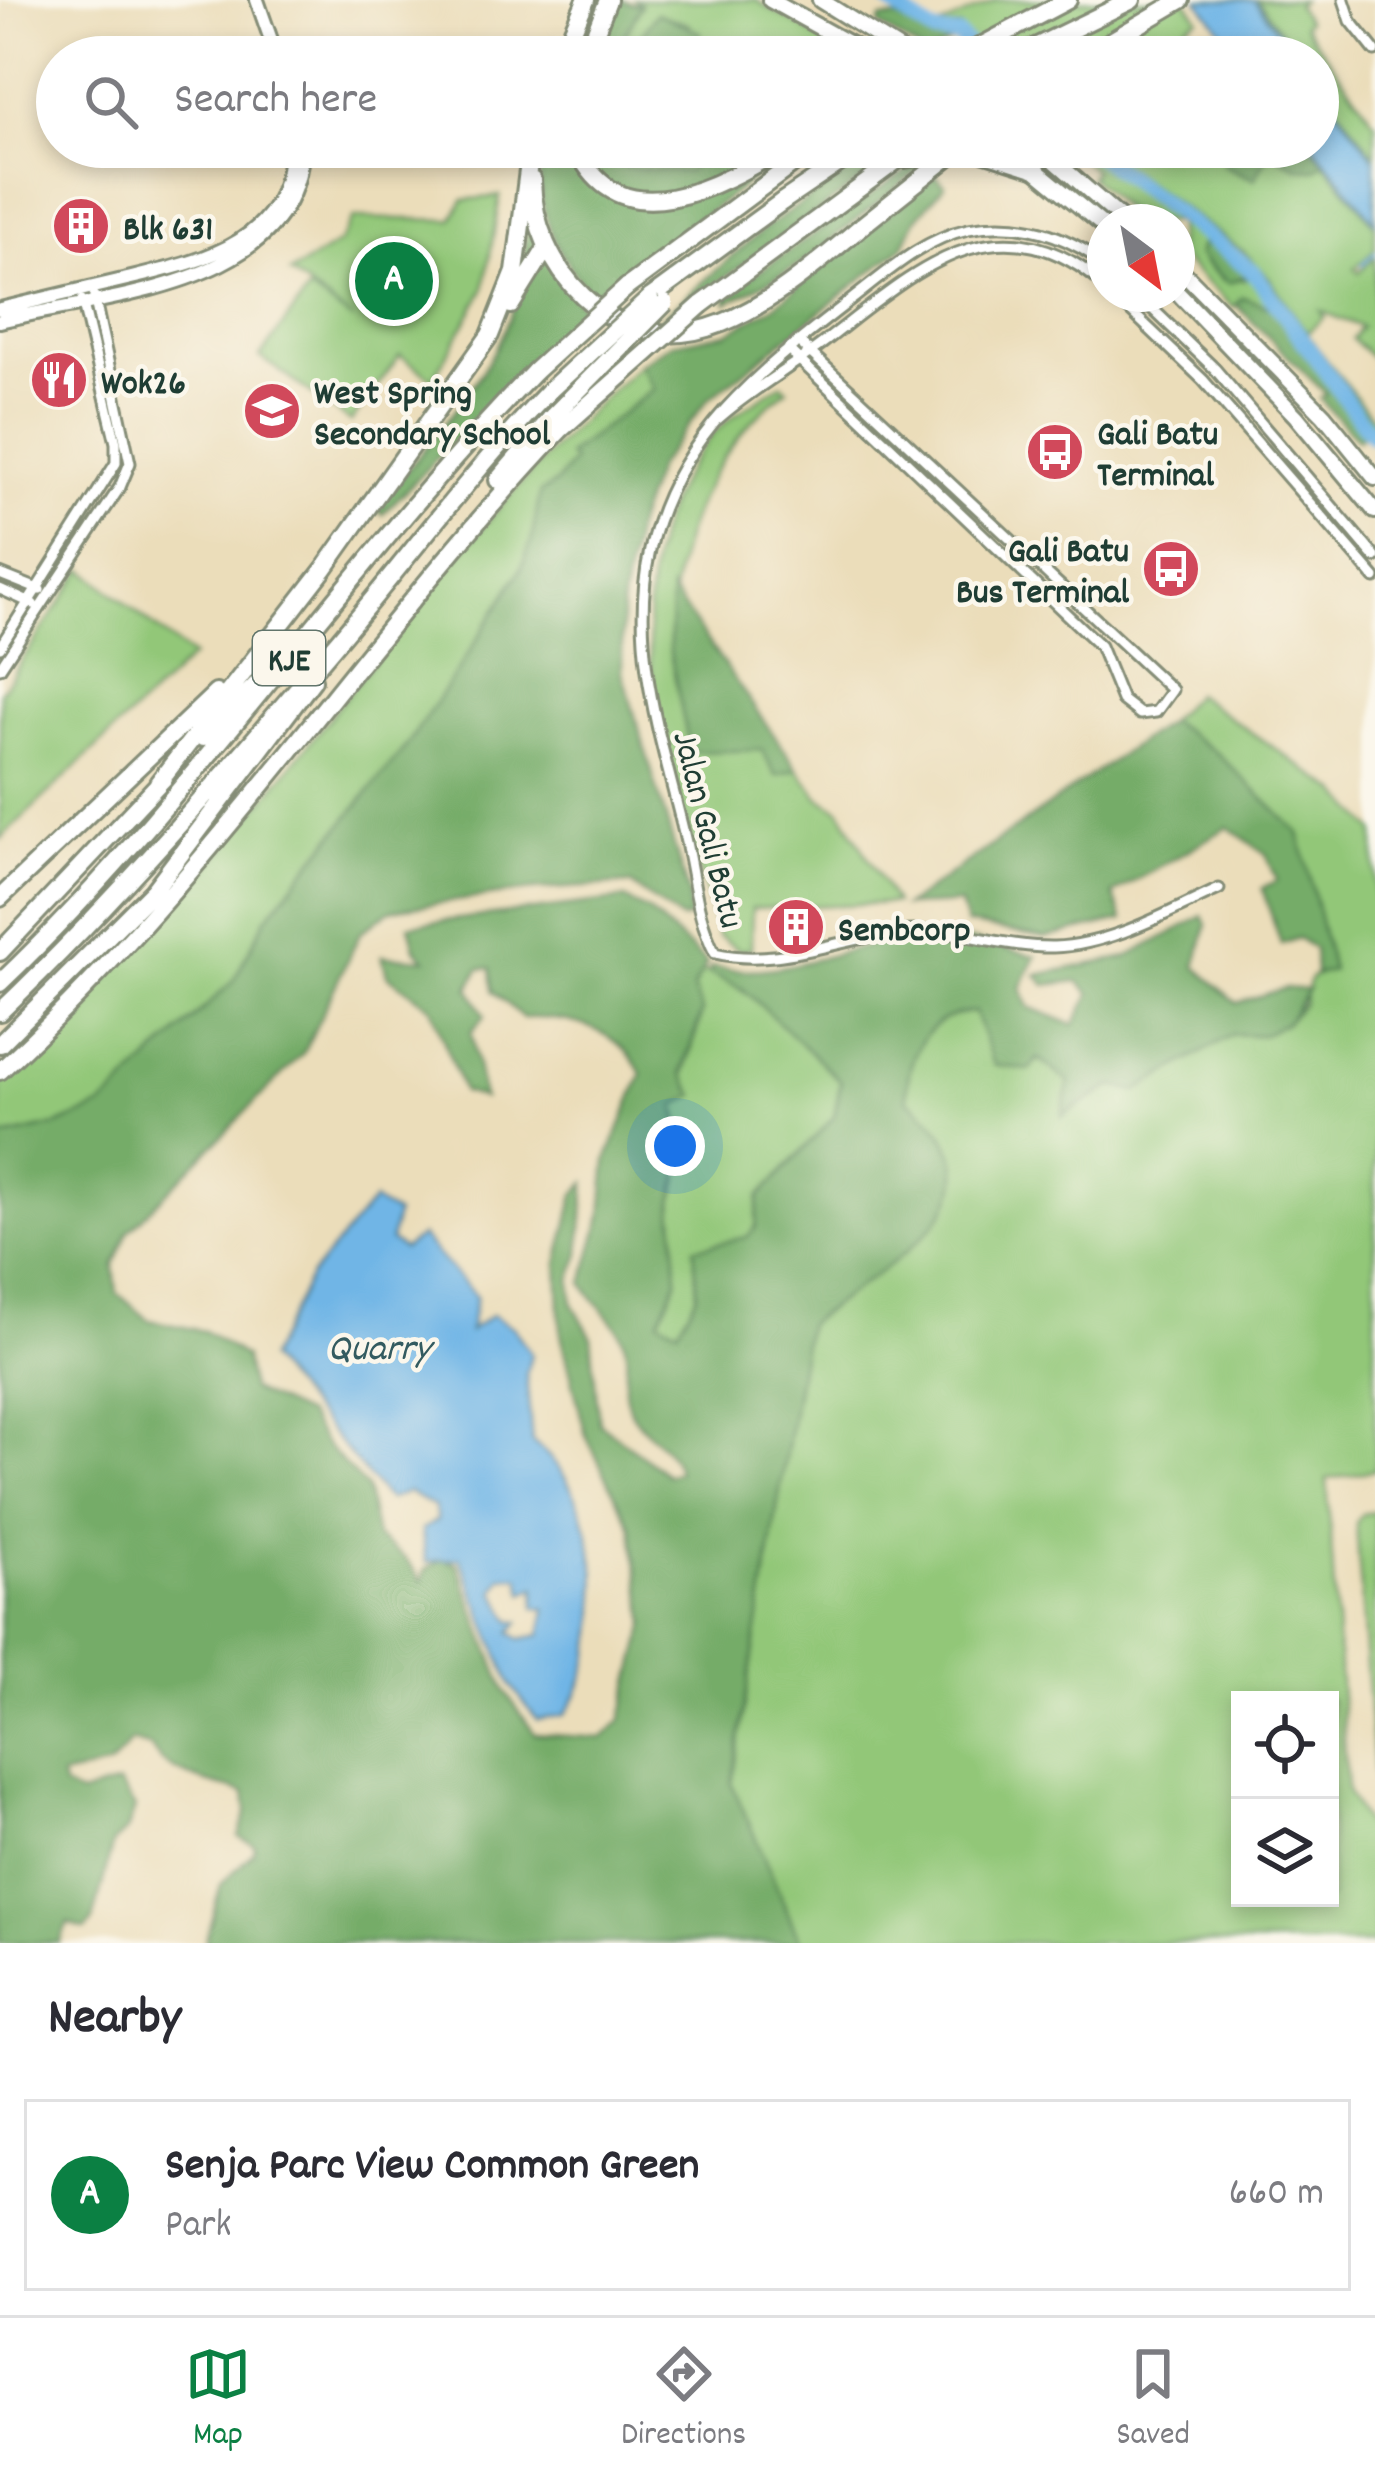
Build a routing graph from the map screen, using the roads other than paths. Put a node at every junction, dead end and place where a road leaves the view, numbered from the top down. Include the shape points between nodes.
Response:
1 (256, 0) edge
2 (586, 0) edge
3 (608, 0) edge
4 (770, 0) edge
5 (820, 0) edge
6 (1068, 0) edge
7 (1132, 0) edge
8 (1181, 0) edge
9 (1344, 0) edge
10 (1010, 29) junction
11 (269, 36) edge
12 (570, 36) edge
13 (594, 36) edge
14 (835, 36) edge
15 (877, 36) edge
16 (994, 36) edge
17 (998, 36) edge
18 (1058, 36) edge
19 (1120, 36) edge
20 (1374, 48) edge
21 (288, 168) edge
22 (296, 168) edge
23 (528, 168) edge
24 (531, 168) edge
25 (591, 168) edge
26 (746, 168) edge
27 (786, 168) edge
28 (832, 168) edge
29 (889, 168) edge
30 (935, 168) edge
31 (1034, 168) edge
32 (1063, 168) edge
33 (1037, 169) joint
34 (1104, 204) edge
35 (1087, 212) edge
36 (547, 247) junction
37 (1087, 252) edge
38 (1087, 274) edge
39 (1195, 284) edge
40 (87, 294) junction
41 (658, 301) junction
42 (52, 308) junction
43 (0, 309) edge
44 (1195, 311) edge
45 (1131, 312) edge
46 (1155, 312) edge
47 (0, 321) edge
48 (89, 328) junction
49 (490, 335) junction
50 (798, 341) junction
51 (788, 349) junction
52 (811, 353) junction
53 (800, 361) junction
54 (555, 424) junction
55 (706, 430) junction
56 (1375, 478) edge
57 (1375, 511) edge
58 (1375, 557) edge
59 (0, 574) edge
60 (1375, 578) edge
61 (0, 589) edge
62 (43, 592) junction
63 (35, 604) junction
64 (309, 633) junction
65 (271, 636) junction
66 (0, 647) edge
67 (332, 648) junction
68 (0, 668) edge
69 (158, 783) junction
70 (36, 868) junction
71 (1220, 889) dead end
72 (0, 898) edge
73 (0, 912) edge
74 (0, 952) edge
75 (0, 983) edge
76 (0, 1012) edge
77 (0, 1044) edge
78 (0, 1071) edge

1 - 11 street
2 - 12 highway
3 - 13 highway
4 - 14 main road
5 - 15 main road
6 - 10 highway
7 - 18 highway
8 - 19 highway
9 - 20 street
10 - 16 highway
10 - 17 highway
21 - 40 street via 273,208 233,248
22 - 40 street via 286,208 239,257 205,273
23 - 49 highway via 512,286
24 - 36 highway
25 - 26 highway via 605,187 652,201
27 - 64 highway, KJE, bridge via 627,287 536,371
28 - 41 highway, KJE, bridge
29 - 54 highway, bridge
30 - 36 highway, bridge via 746,312 702,330 667,336 622,326 570,283
31 - 33 highway
32 - 34 main road
33 - 35 main road
36 - 49 highway
37 - 50 street, Jalan Gali Batu via 1031,228 967,230 920,250
38 - 52 street, Jalan Gali Batu via 1050,249 970,248 930,263
39 - 56 main road
40 - 42 street
40 - 43 street
40 - 48 street
40 - 62 street via 130,463
41 - 54 highway, bridge
41 - 67 highway, KJE, bridge via 550,390
42 - 47 street
42 - 48 street via 71,310
44 - 57 main road
45 - 60 street via 1272,455
46 - 58 street via 1228,384
48 - 62 street via 116,463
49 - 65 highway
50 - 51 street, Jalan Gali Batu
50 - 52 street
51 - 53 street
51 - 55 street, Jalan Gali Batu
52 - 53 street, Jalan Gali Batu
52 - 53 street via 1172,690 1156,712 1140,714 1122,700 1100,646
53 - 55 street, Jalan Gali Batu
54 - 78 highway via 245,810
55 - 71 street, Jalan Gali Batu via 663,505 643,596 642,647 716,953 769,957 943,930 1056,946 1127,930
59 - 62 street
61 - 63 street
62 - 63 street
63 - 66 street
63 - 68 street
64 - 69 highway
64 - 75 highway, KJE via 153,825
65 - 69 highway
65 - 70 highway
67 - 76 highway, KJE via 94,923
67 - 77 highway via 291,716 153,890
69 - 74 highway
70 - 72 highway
70 - 73 highway

